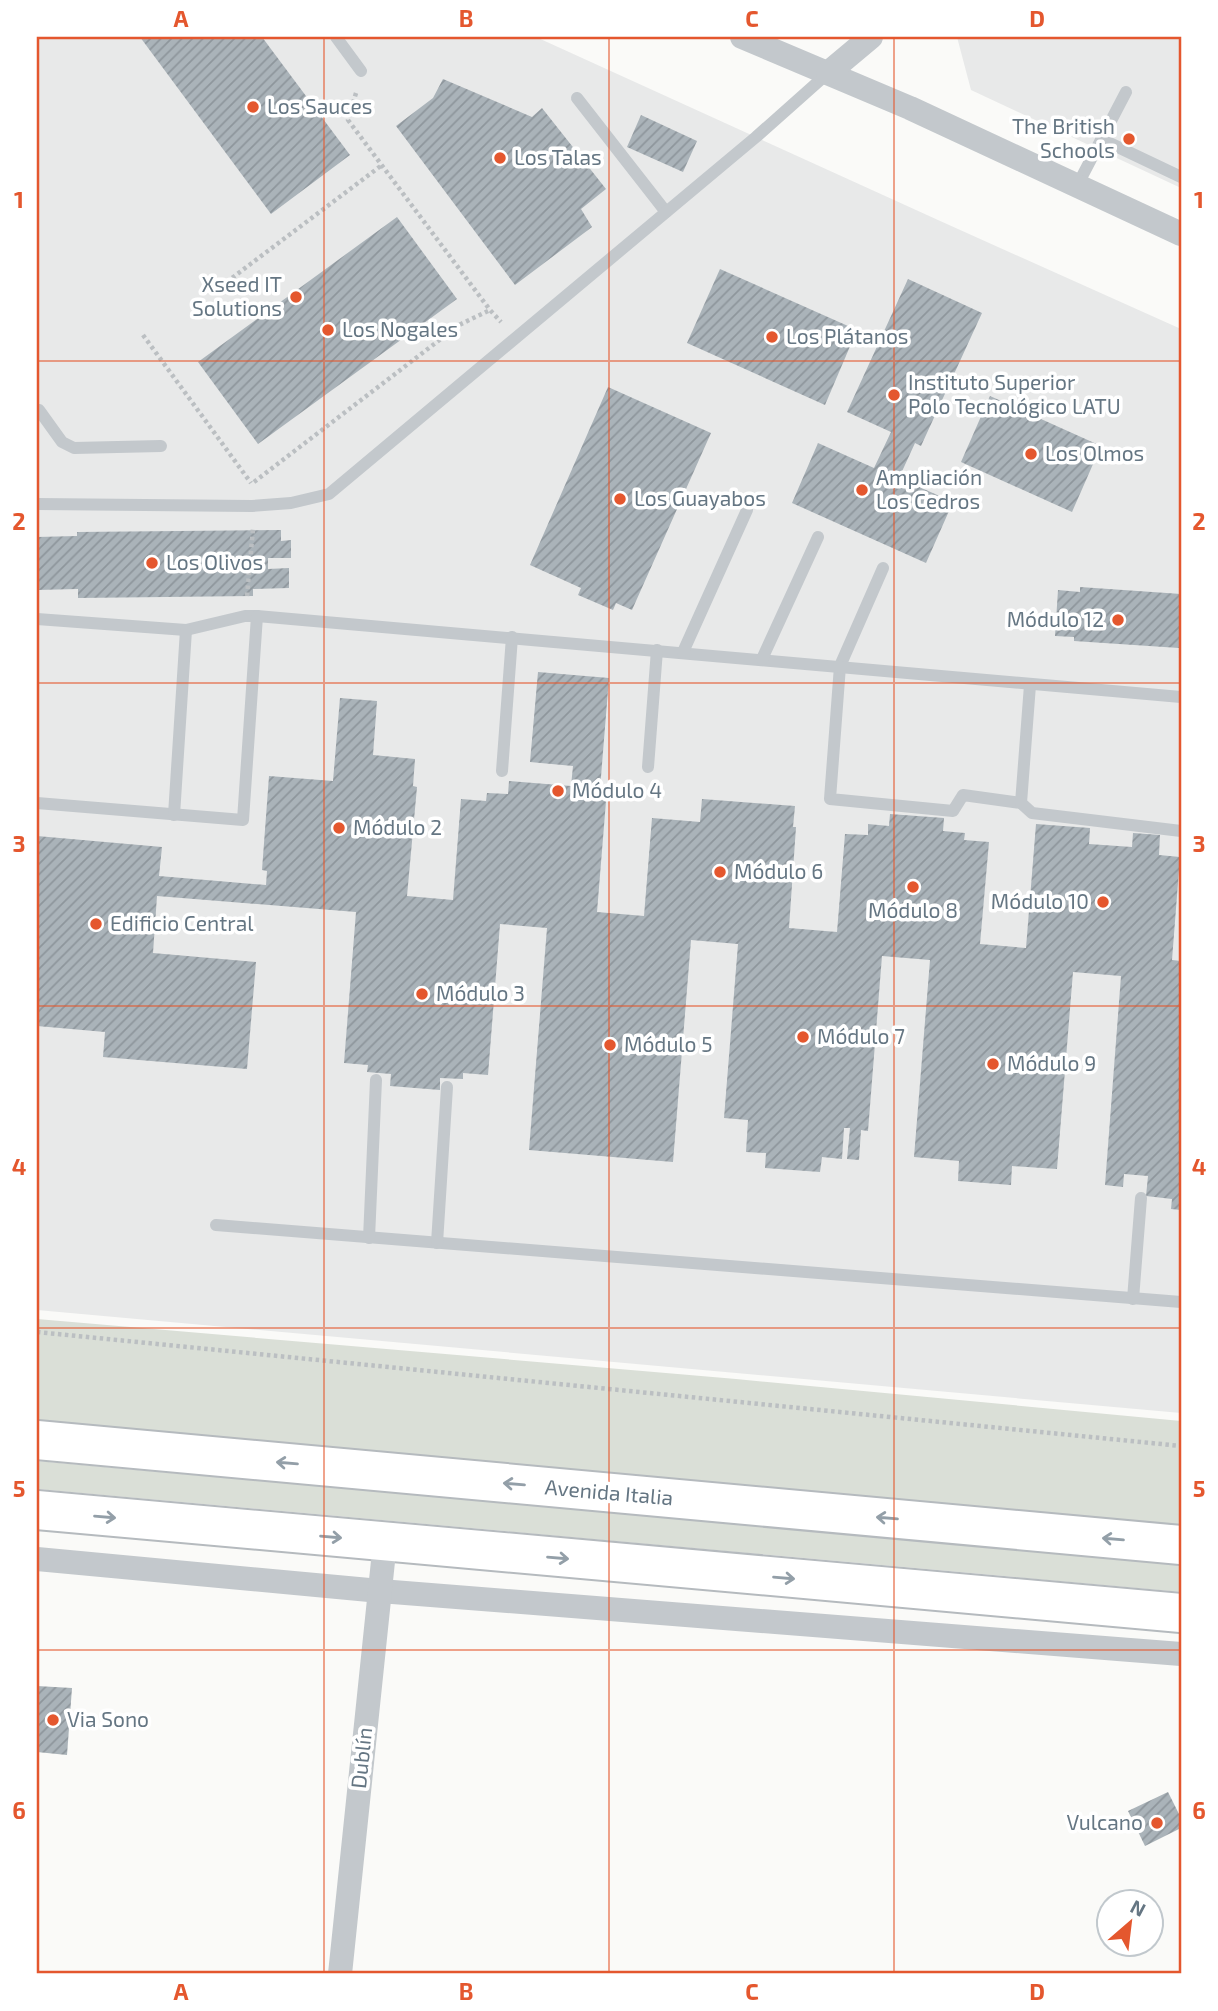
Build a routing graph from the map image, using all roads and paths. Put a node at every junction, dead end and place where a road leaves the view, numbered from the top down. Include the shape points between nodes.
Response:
1 (335, 37) edge
2 (742, 37) edge
3 (871, 37) edge
4 (362, 71) joint
5 (828, 73) junction
6 (1126, 92) dead end
7 (577, 99) dead end
8 (1101, 139) junction
9 (382, 165) junction
10 (1181, 177) edge
11 (1077, 186) junction
12 (666, 212) junction
13 (1181, 234) edge
14 (207, 289) dead end
15 (490, 310) junction
16 (143, 335) dead end
17 (516, 338) junction
18 (39, 410) dead end
19 (161, 446) dead end
20 (252, 484) junction
21 (37, 504) edge
22 (252, 506) junction
23 (747, 510) dead end
24 (253, 530) dead end
25 (818, 537) dead end
26 (883, 568) dead end
27 (251, 616) junction
28 (37, 619) edge
29 (186, 631) junction
30 (512, 638) junction
31 (657, 650) junction
32 (683, 652) junction
33 (762, 659) junction
34 (840, 666) junction
35 (1030, 685) junction
36 (1181, 696) edge
37 (648, 767) dead end
38 (502, 771) dead end
39 (37, 803) edge
40 (1021, 803) junction
41 (174, 815) junction
42 (1181, 831) edge
43 (376, 1080) dead end
44 (447, 1087) dead end
45 (1141, 1198) dead end
46 (216, 1226) dead end
47 (369, 1238) junction
48 (437, 1243) junction
49 (1133, 1298) junction
50 (1181, 1302) edge
51 (37, 1332) edge
52 (37, 1440) edge
53 (1181, 1446) edge
54 (37, 1510) edge
55 (385, 1542) junction
56 (1181, 1545) edge
57 (37, 1559) edge
58 (380, 1591) junction
59 (1169, 1612) edge
60 (1153, 1651) junction
61 (1181, 1654) edge
62 (340, 1974) edge

1 - 4 lane
2 - 5 street
3 - 5 street
4 - 9 path via 348,120
5 - 11 street
5 - 12 lane
6 - 8 lane
7 - 12 lane
8 - 10 lane
8 - 11 lane
9 - 14 path via 224,284
9 - 15 path
11 - 13 street
12 - 17 lane
15 - 17 path
15 - 20 path via 459,325
16 - 20 path
17 - 22 lane via 329,494
18 - 19 lane via 62,442 74,448
20 - 22 path
21 - 22 lane
23 - 32 lane
24 - 27 path
25 - 33 lane
26 - 34 lane
27 - 29 lane
27 - 30 lane
27 - 41 lane via 243,820
28 - 29 lane
29 - 41 lane
30 - 31 lane
30 - 38 lane
31 - 32 lane
31 - 37 lane
32 - 33 lane
33 - 34 lane
34 - 35 lane
34 - 40 lane via 830,799 953,810 963,795
35 - 36 lane
35 - 40 lane
39 - 41 lane
40 - 42 lane via 1032,813
43 - 47 lane
44 - 48 lane
45 - 49 lane
46 - 47 lane
47 - 48 lane
48 - 49 lane
49 - 50 lane
51 - 53 path
56 -> 52 main road, Avenida Italia
54 -> 55 main road
55 - 58 street, Dublín
55 -> 59 main road
57 - 58 street
58 - 60 street
58 - 62 street, Dublín
59 - 60 street
60 - 61 street

